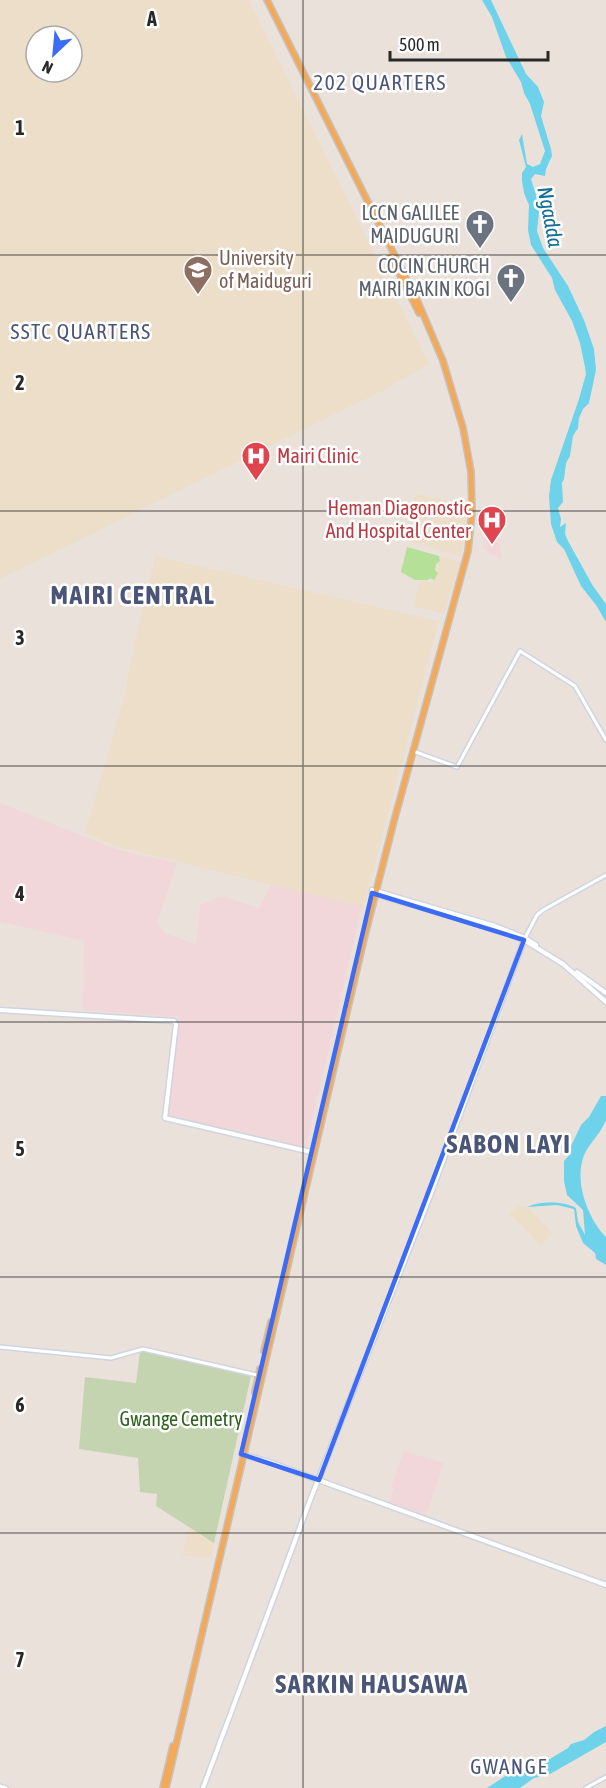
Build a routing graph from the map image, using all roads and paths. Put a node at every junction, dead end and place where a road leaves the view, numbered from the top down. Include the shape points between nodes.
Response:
1 (265, 0) edge
2 (462, 568) junction
3 (606, 740) edge
4 (413, 751) junction
5 (606, 875) edge
6 (374, 892) junction
7 (525, 939) junction
8 (606, 993) edge
9 (606, 1002) edge
10 (0, 1010) edge
11 (311, 1152) junction
12 (0, 1347) edge
13 (258, 1375) junction
14 (242, 1454) junction
15 (318, 1480) junction
16 (606, 1584) edge
17 (606, 1777) edge
18 (0, 1786) edge
19 (6, 1788) edge
20 (166, 1788) edge
21 (203, 1788) edge
22 (586, 1788) edge

1 - 2 highway via 417,308 446,376 467,462 469,501
2 - 4 highway
2 - 6 highway
3 - 4 street via 575,686 520,651 457,767
4 - 6 highway
5 - 7 street via 543,910
6 - 7 main road
6 - 11 highway
6 - 14 highway
7 - 8 main road via 556,956
7 - 9 main road via 563,964
7 - 15 main road via 430,1196
10 - 11 main road via 174,1021 165,1118
11 - 13 highway
12 - 13 street via 111,1358 143,1349
13 - 14 highway
14 - 15 main road
14 - 20 highway
14 - 20 highway
15 - 16 main road
15 - 21 main road
17 - 22 street
18 - 19 street

